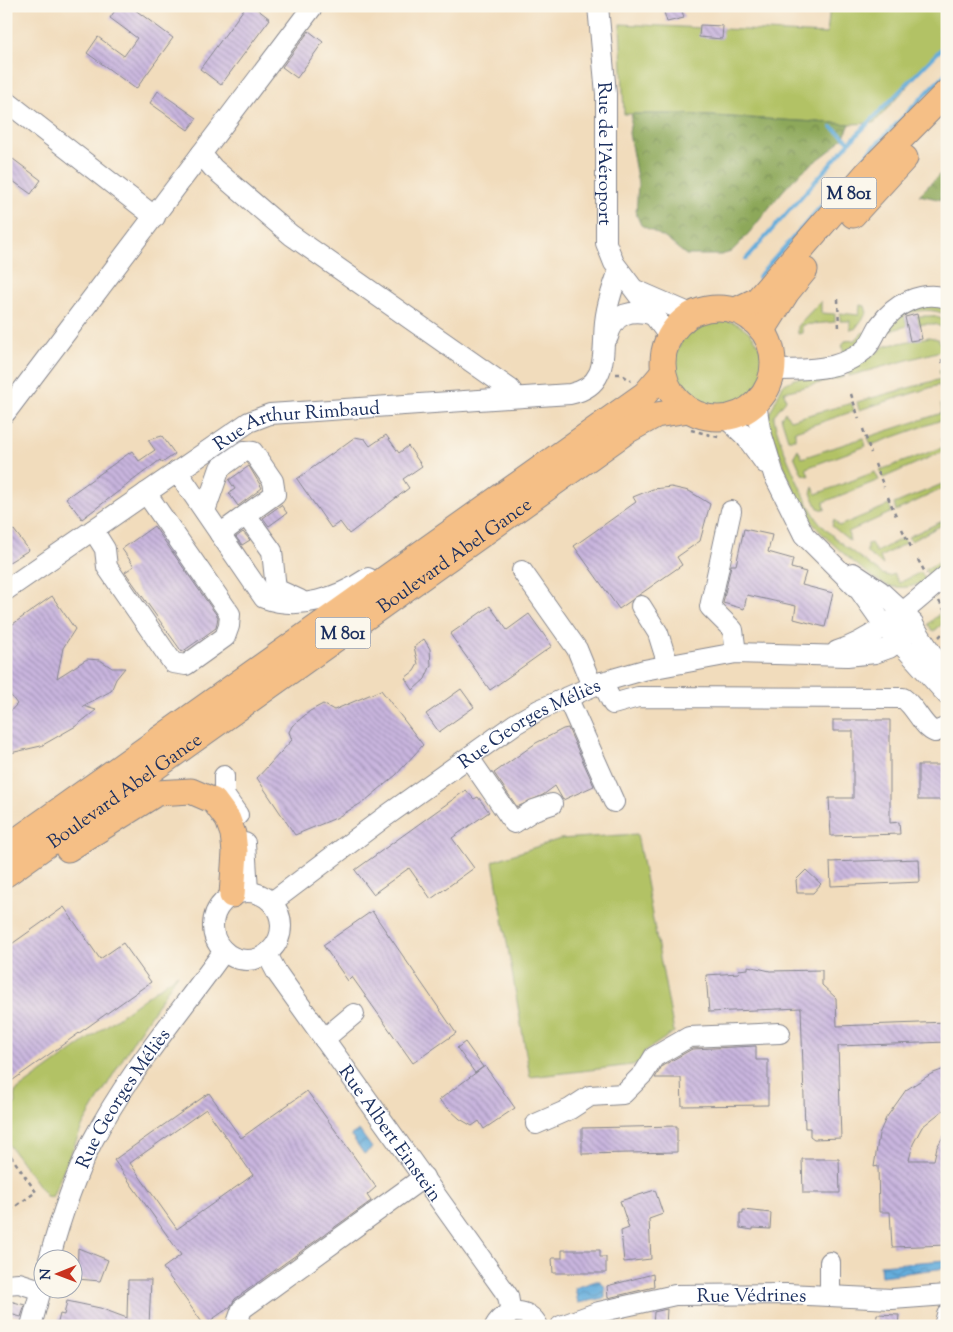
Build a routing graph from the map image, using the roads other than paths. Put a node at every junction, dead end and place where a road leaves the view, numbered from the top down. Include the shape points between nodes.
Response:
1 (313, 6) edge
2 (598, 6) edge
3 (947, 92) edge
4 (6, 101) edge
5 (947, 115) edge
6 (201, 154) junction
7 (155, 217) junction
8 (629, 281) junction
9 (947, 298) edge
10 (736, 310) junction
11 (691, 314) junction
12 (654, 315) junction
13 (610, 326) junction
14 (763, 330) junction
15 (669, 336) junction
16 (605, 348) junction
17 (774, 370) junction
18 (663, 373) junction
19 (516, 397) junction
20 (756, 403) junction
21 (6, 412) edge
22 (688, 419) junction
23 (725, 428) junction
24 (774, 475) junction
25 (180, 476) junction
26 (146, 493) junction
27 (205, 511) junction
28 (732, 511) dead end
29 (246, 515) junction
30 (93, 530) junction
31 (220, 534) junction
32 (429, 546) junction
33 (828, 557) junction
34 (522, 571) dead end
35 (947, 575) edge
36 (6, 590) edge
37 (304, 602) junction
38 (641, 606) dead end
39 (908, 617) junction
40 (884, 625) junction
41 (899, 641) junction
42 (736, 653) junction
43 (827, 654) junction
44 (668, 665) junction
45 (947, 677) edge
46 (597, 684) junction
47 (947, 695) edge
48 (567, 697) junction
49 (947, 727) edge
50 (469, 758) junction
51 (199, 793) junction
52 (614, 802) dead end
53 (552, 804) dead end
54 (6, 848) edge
55 (6, 874) edge
56 (6, 887) edge
57 (240, 893) junction
58 (272, 902) junction
59 (224, 951) junction
60 (266, 954) junction
61 (354, 1014) dead end
62 (780, 1033) dead end
63 (324, 1039) junction
64 (536, 1124) dead end
65 (424, 1177) junction
66 (52, 1250) edge
67 (830, 1262) dead end
68 (6, 1284) edge
69 (32, 1286) edge
70 (830, 1295) junction
71 (947, 1295) edge
72 (39, 1300) edge
73 (511, 1313) junction
74 (947, 1315) edge
75 (599, 1319) edge
76 (31, 1326) edge
77 (236, 1326) edge
78 (495, 1326) edge
79 (538, 1326) edge
80 (561, 1326) edge
81 (944, 1326) edge

1 - 6 street
2 - 8 street, Rue de l'Aéroport via 606,109 605,235 611,257
3 - 10 main road, M 801 via 867,173 757,300
4 - 7 street
5 - 14 main road, M 801 via 787,292
6 - 7 street
6 - 19 street via 291,234 510,389
7 - 21 street
8 - 11 street
8 - 12 street, Rue de l'Aéroport
8 - 13 street, Rue Arthur Rimbaud via 628,298
8 - 16 street, Rue Arthur Rimbaud via 607,313
9 - 17 street via 920,296 898,306 863,352 843,363 822,368
10 - 11 main road, M 801 via 714,307
10 - 14 main road, M 801 via 752,318
11 - 15 main road, M 801
12 - 13 street via 625,312
12 - 15 street, Rue de l'Aéroport
13 - 16 street, Rue Arthur Rimbaud
14 - 17 main road, M 801 via 772,349
15 - 18 main road, M 801 via 663,354
16 - 19 street, Rue Arthur Rimbaud via 603,365 585,389 570,394
17 - 20 main road, M 801 via 764,394
18 - 22 main road, M 801
18 - 32 main road, Boulevard Abel Gance / M 801 via 645,394
19 - 25 street, Rue Arthur Rimbaud via 270,414 249,422
20 - 23 main road, M 801
20 - 24 street
22 - 23 main road, M 801 via 707,418
22 - 55 main road, Boulevard Abel Gance / M 801 via 656,415 626,431
23 - 24 street via 746,437
24 - 33 street via 804,535
25 - 26 street, Rue Arthur Rimbaud
25 - 27 street
26 - 30 street, Rue Arthur Rimbaud
26 - 30 street via 230,614 225,637 186,665 173,663 107,567 105,549
27 - 29 street via 220,468 248,450 253,452 273,481 275,494
27 - 31 street
28 - 42 street via 710,607 733,630
29 - 31 street
29 - 37 street via 272,551 276,588
30 - 36 street, Rue Arthur Rimbaud
31 - 37 street via 264,598 278,603
32 - 37 street via 385,566 350,590 322,600
32 - 54 main road, Boulevard Abel Gance / M 801
33 - 39 street via 880,591
33 - 40 street via 860,591
34 - 46 street
35 - 39 street
38 - 44 street via 658,633
39 - 40 street, Rue Georges Méliès
39 - 41 street, Rue Georges Méliès
39 - 45 street
40 - 41 street
40 - 43 street, Rue Georges Méliès via 849,648
41 - 43 street, Rue Georges Méliès via 875,653
41 - 47 street
42 - 43 street, Rue Georges Méliès
42 - 44 street, Rue Georges Méliès
44 - 46 street, Rue Georges Méliès
46 - 48 street, Rue Georges Méliès
46 - 49 street via 613,704 638,698 903,698 916,708 931,730 935,732
48 - 50 street, Rue Georges Méliès via 515,724
48 - 52 street
50 - 53 street via 514,823 534,810
50 - 58 street, Rue Georges Méliès
51 - 56 main road via 157,793
51 - 57 main road via 222,810 233,834 234,872
51 - 57 street via 228,773 224,795 237,812 243,831
57 - 58 street via 265,896
57 - 59 street via 222,901 216,910 212,925 215,939
58 - 60 street via 280,915 281,930 277,943
59 - 60 street via 233,958 245,960
59 - 66 street, Rue Georges Méliès via 139,1065 92,1142
60 - 63 street, Rue Albert Einstein
61 - 63 street
62 - 64 street via 689,1037 654,1057 644,1073 623,1094 590,1096
63 - 65 street, Rue Albert Einstein
65 - 73 street, Rue Albert Einstein via 508,1296
65 - 77 street via 242,1309
67 - 70 street
68 - 69 street
70 - 71 street, Rue Védrines via 892,1299
70 - 75 street, Rue Védrines via 675,1295
72 - 76 street
73 - 78 street
73 - 79 street via 525,1313
74 - 81 street
75 - 80 street, Rue Védrines

